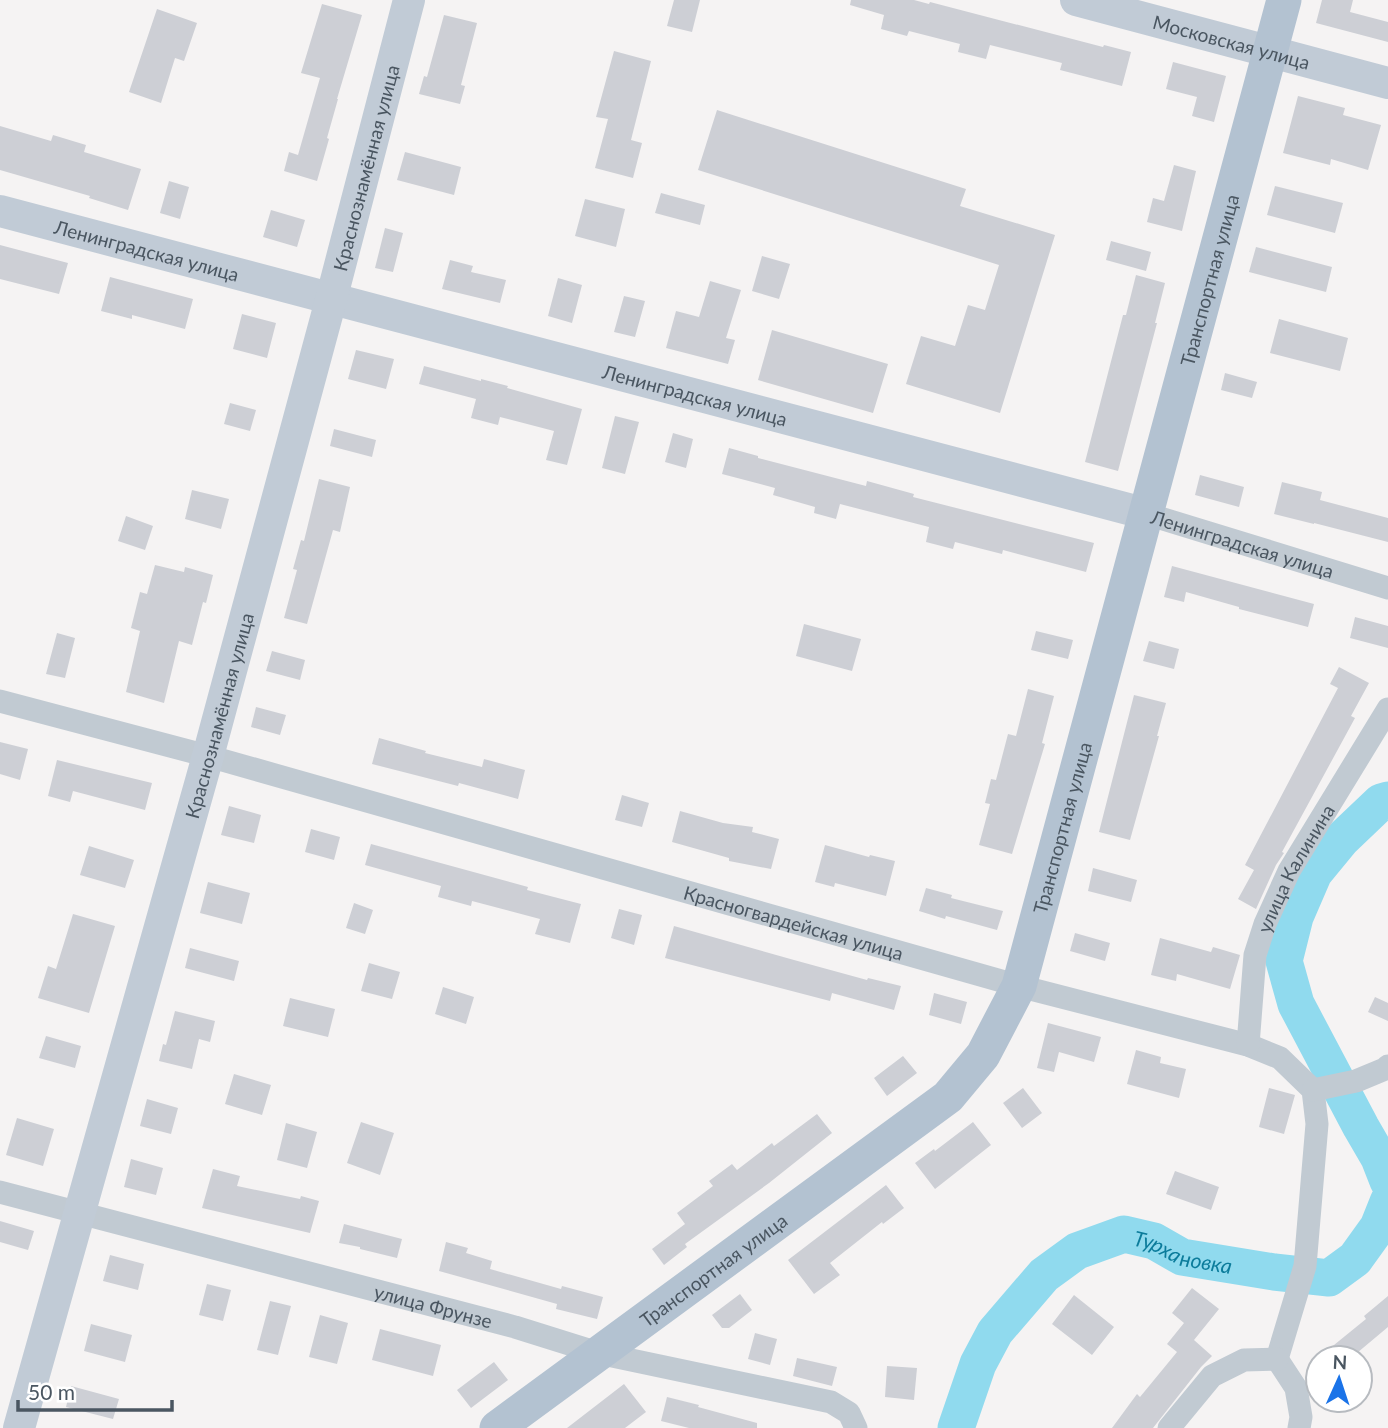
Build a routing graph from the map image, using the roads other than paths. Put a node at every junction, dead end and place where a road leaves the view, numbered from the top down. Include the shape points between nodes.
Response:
1 (409, 0) edge
2 (1076, 0) edge
3 (1284, 0) edge
4 (1270, 52) junction
5 (1388, 83) edge
6 (0, 211) edge
7 (331, 300) junction
8 (1147, 514) junction
9 (1388, 588) edge
10 (0, 701) edge
11 (1388, 709) edge
12 (208, 756) junction
13 (1019, 986) junction
14 (1248, 1045) junction
15 (1387, 1069) edge
16 (1313, 1090) junction
17 (0, 1192) edge
18 (78, 1213) junction
19 (598, 1353) junction
20 (1277, 1359) junction
21 (19, 1428) edge
22 (497, 1428) edge
23 (856, 1428) edge
24 (1169, 1428) edge
25 (1299, 1428) edge

1 - 7 street, Краснознамённая улица
2 - 4 street, Московская улица
3 - 4 main road, Транспортная улица
4 - 5 street, Московская улица
4 - 8 main road, Транспортная улица
6 - 7 street, Ленинградская улица
7 - 8 street, Ленинградская улица
7 - 12 street, Краснознамённая улица
8 - 9 street, Ленинградская улица
8 - 13 main road, Транспортная улица
10 - 12 street, Красногвардейская улица
11 - 14 street, улица Калинина via 1289,871 1265,924 1255,956
12 - 13 street, Красногвардейская улица
12 - 18 street, Краснознамённая улица
13 - 14 street, Красногвардейская улица
13 - 19 main road, Транспортная улица via 983,1055 948,1097
14 - 16 street, Красногвардейская улица via 1280,1058
15 - 16 street
16 - 20 street via 1317,1124 1305,1266
17 - 18 street, улица Фрунзе
18 - 19 street, улица Фрунзе via 515,1327
18 - 21 street, Краснознамённая улица
19 - 22 main road, Транспортная улица
19 - 23 street, улица Фрунзе via 831,1402 849,1413
20 - 24 street via 1244,1360 1212,1376
20 - 25 street via 1296,1388

